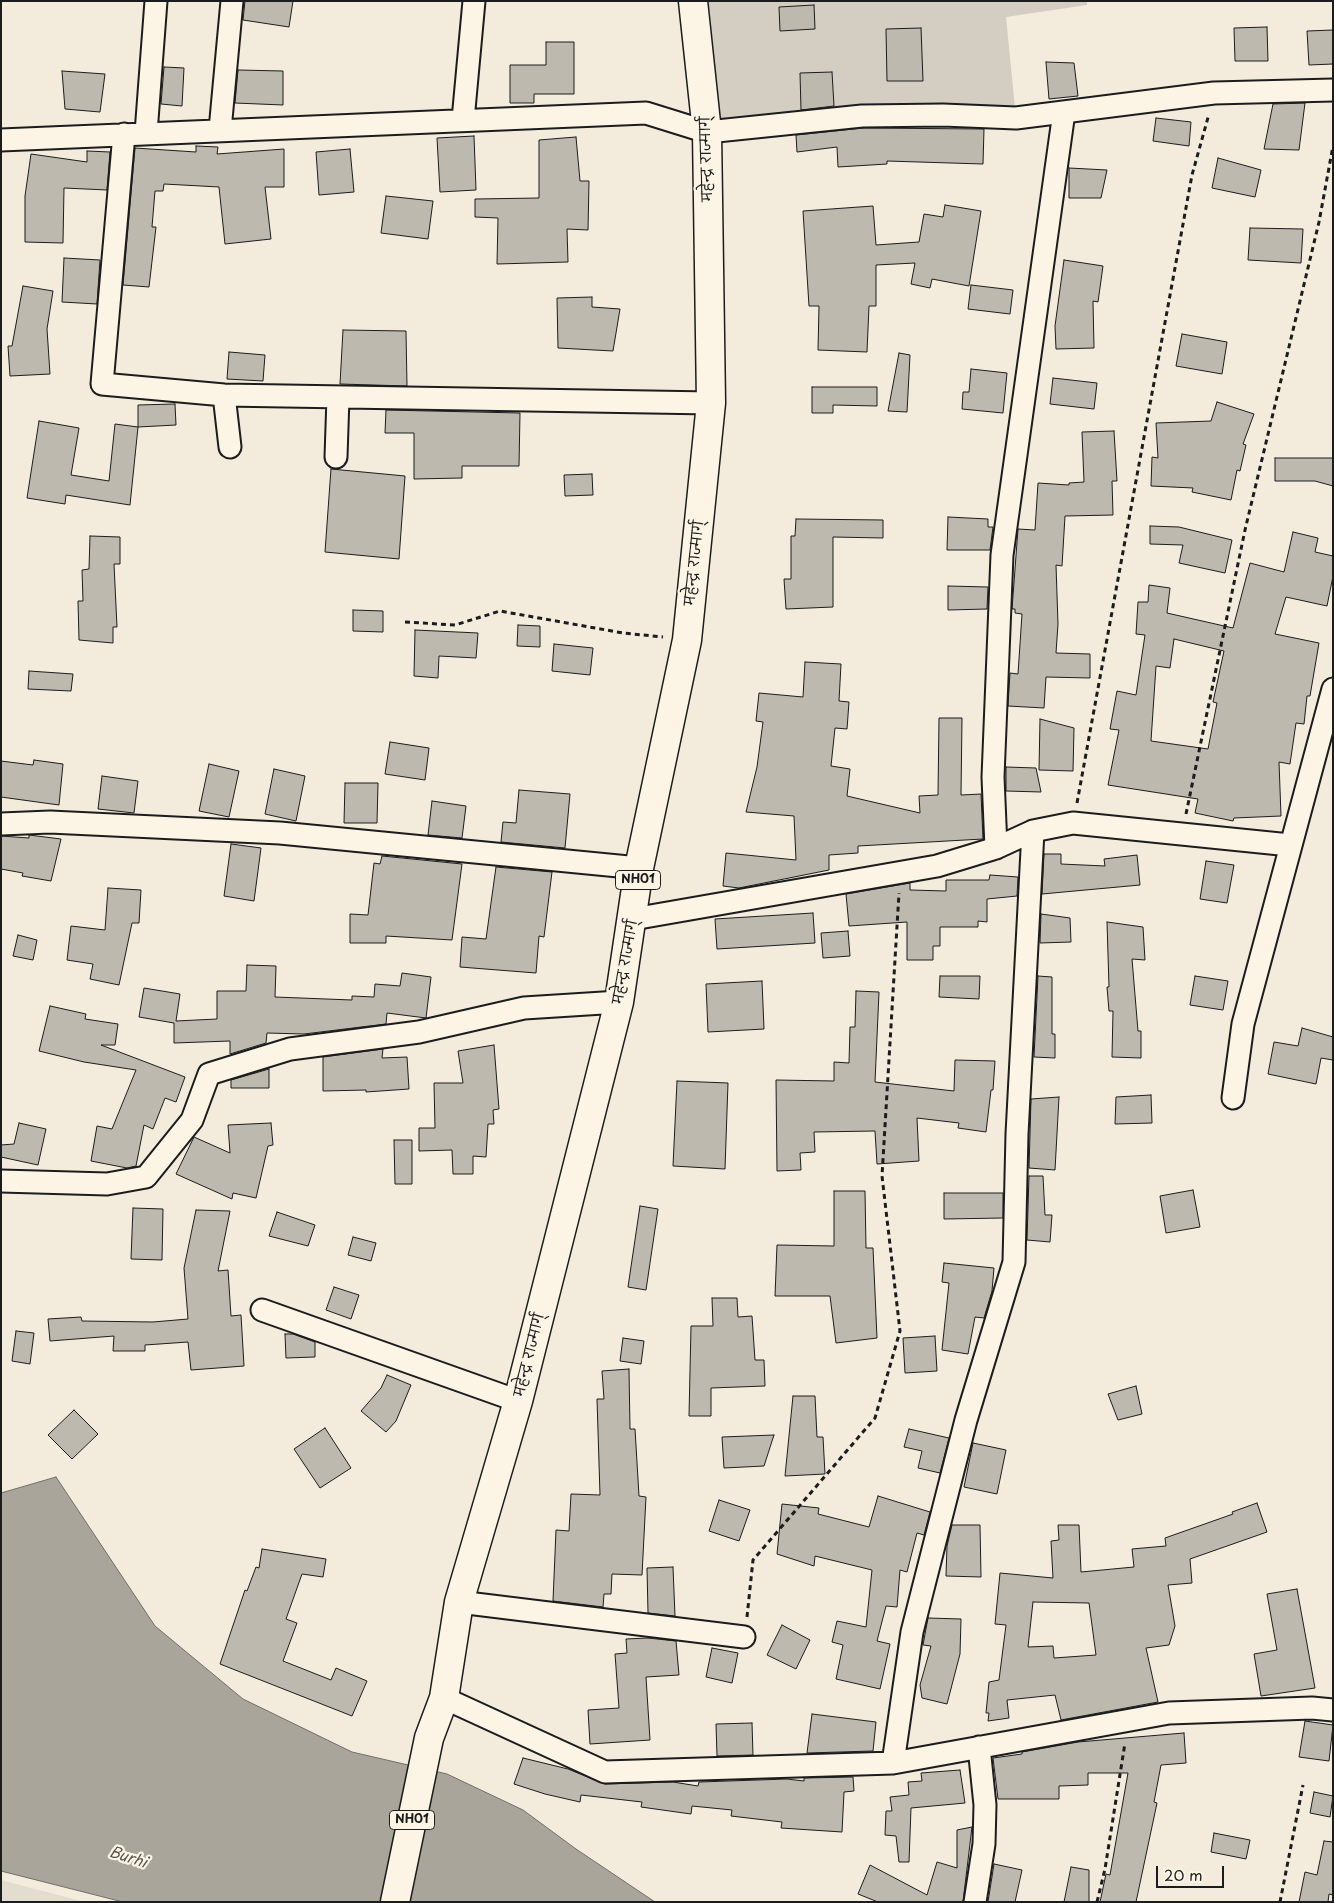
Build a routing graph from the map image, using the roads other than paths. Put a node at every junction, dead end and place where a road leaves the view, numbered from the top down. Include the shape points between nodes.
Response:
1 (156, 1) edge
2 (232, 1) edge
3 (474, 1) edge
4 (693, 1) edge
5 (1333, 90) edge
6 (1064, 112) junction
7 (463, 120) junction
8 (220, 130) junction
9 (708, 132) junction
10 (146, 133) junction
11 (124, 134) junction
12 (1, 140) edge
13 (224, 395) junction
14 (338, 397) junction
15 (711, 403) junction
16 (230, 448) dead end
17 (336, 457) dead end
18 (1333, 689) edge
19 (1, 824) edge
20 (1032, 831) junction
21 (1290, 845) junction
22 (996, 848) junction
23 (639, 868) junction
24 (633, 919) junction
25 (619, 1002) junction
26 (1233, 1098) dead end
27 (1, 1180) edge
28 (262, 1310) dead end
29 (518, 1401) junction
30 (459, 1602) junction
31 (744, 1637) road end
32 (444, 1698) junction
33 (1333, 1710) edge
34 (979, 1748) junction
35 (892, 1763) junction
36 (395, 1902) edge
37 (975, 1902) edge

1 - 10 street
2 - 8 street
3 - 7 street
4 - 9 highway, महेन्द्र राज्मार्ग् / NH01
5 - 6 street via 1214,93
6 - 9 street via 1016,118 943,114 862,116
6 - 22 street via 1002,555 993,778
7 - 8 street
7 - 9 street via 646,113
8 - 10 street
9 - 15 highway, महेन्द्र राज्मार्ग् / NH01
10 - 11 street
11 - 12 street
11 - 13 street via 102,384
13 - 14 street
13 - 16 street
14 - 15 street
14 - 17 street
15 - 23 highway, महेन्द्र राज्मार्ग् / NH01 via 687,640
18 - 21 street
19 - 23 street via 50,822 280,833
20 - 21 street via 1073,823
20 - 22 street
20 - 35 street via 1014,1262 966,1420 912,1632
21 - 26 street via 1243,1024
22 - 24 street via 937,866
23 - 24 highway, महेन्द्र राज्मार्ग् / NH01
24 - 25 highway, महेन्द्र राज्मार्ग् / NH01
25 - 27 street via 524,1008 419,1032 290,1049 209,1074 192,1120 146,1177 106,1184
25 - 29 highway, महेन्द्र राज्मार्ग् / NH01
28 - 29 street
29 - 30 highway, महेन्द्र राज्मार्ग् / NH01
30 - 31 street
30 - 32 highway, महेन्द्र राज्मार्ग् / NH01
32 - 35 street via 605,1772
32 - 36 highway, महेन्द्र राज्मार्ग् / NH01 via 429,1738
33 - 34 street via 1169,1713
34 - 35 street
34 - 37 street via 984,1844

